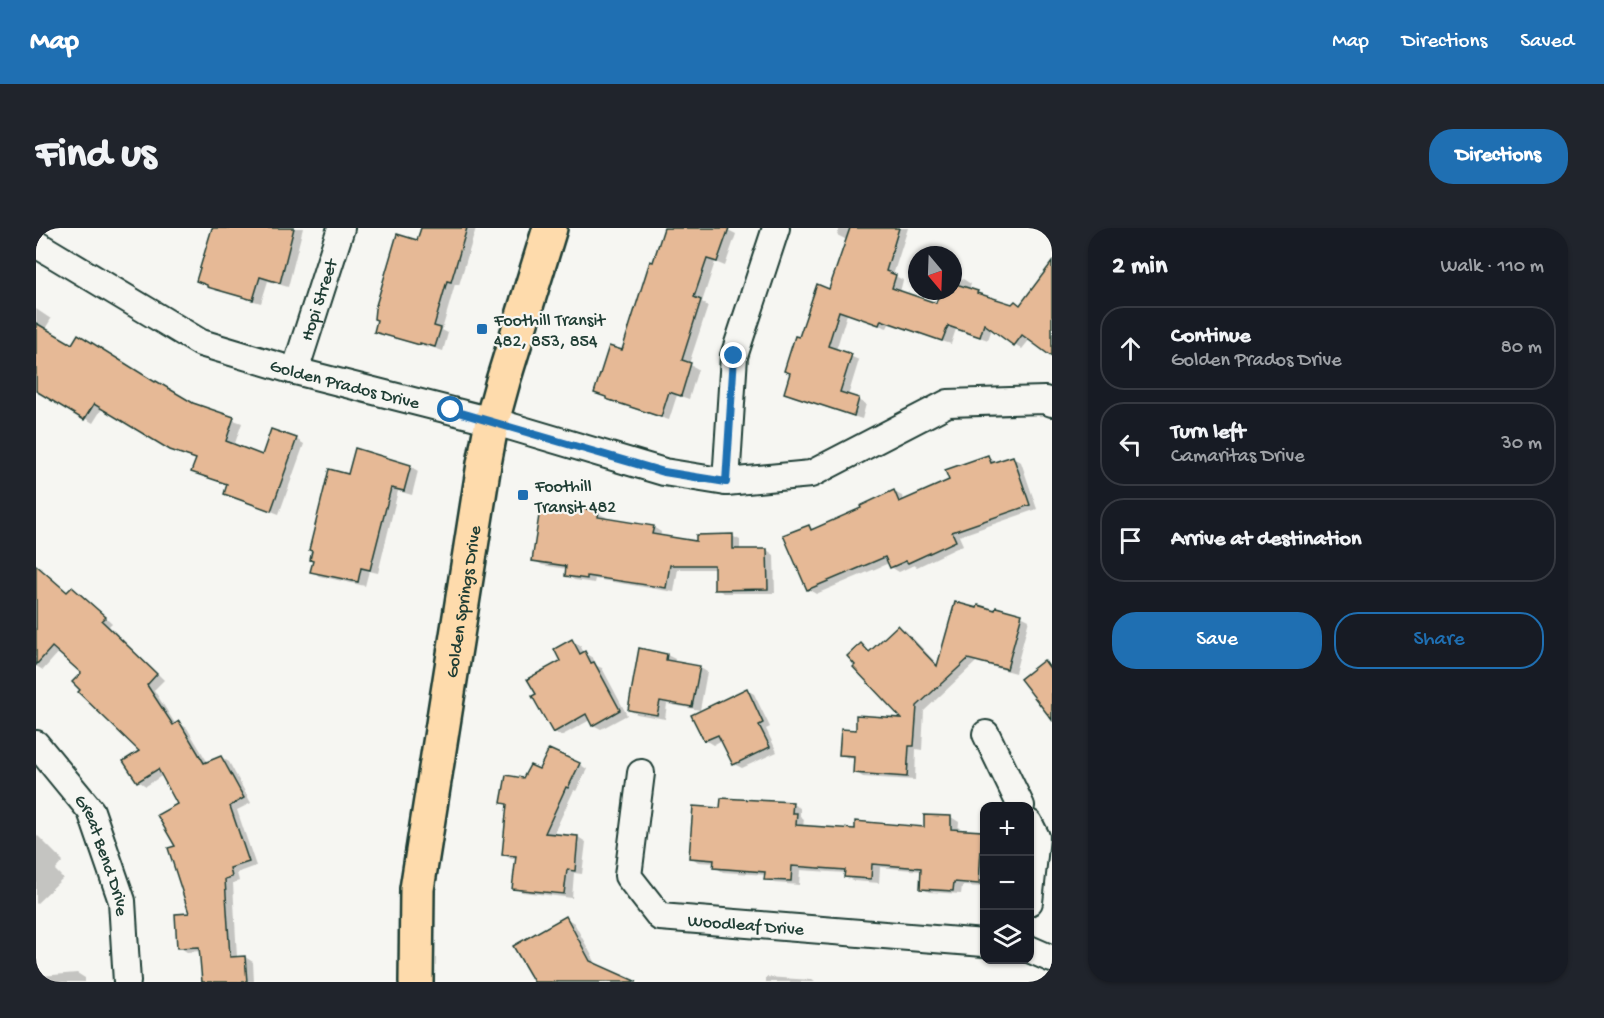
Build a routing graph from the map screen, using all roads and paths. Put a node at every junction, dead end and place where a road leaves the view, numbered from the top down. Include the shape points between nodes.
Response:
1 (341, 228) edge
2 (550, 228) edge
3 (776, 228) edge
4 (36, 244) edge
5 (295, 371) junction
6 (1052, 403) edge
7 (492, 421) junction
8 (726, 482) junction
9 (986, 734) dead end
10 (36, 744) edge
11 (641, 773) dead end
12 (1019, 802) edge
13 (1034, 833) edge
14 (1034, 856) edge
15 (980, 944) edge
16 (1034, 951) edge
17 (1052, 959) edge
18 (127, 982) edge
19 (416, 982) edge

1 - 5 street, Hopi Street
2 - 7 main road, Golden Springs Drive
3 - 8 street via 734,356
4 - 5 street, Golden Prados Drive via 201,342
5 - 7 street, Golden Prados Drive
6 - 8 street, Golden Prados Drive via 948,403 811,474
7 - 8 street, Golden Prados Drive via 664,472
7 - 19 main road, Golden Springs Drive via 417,889
9 - 12 street
10 - 18 street, Great Bend Drive via 91,811 122,901
11 - 15 street, Woodleaf Drive via 628,876 660,917
13 - 14 street
16 - 17 street

